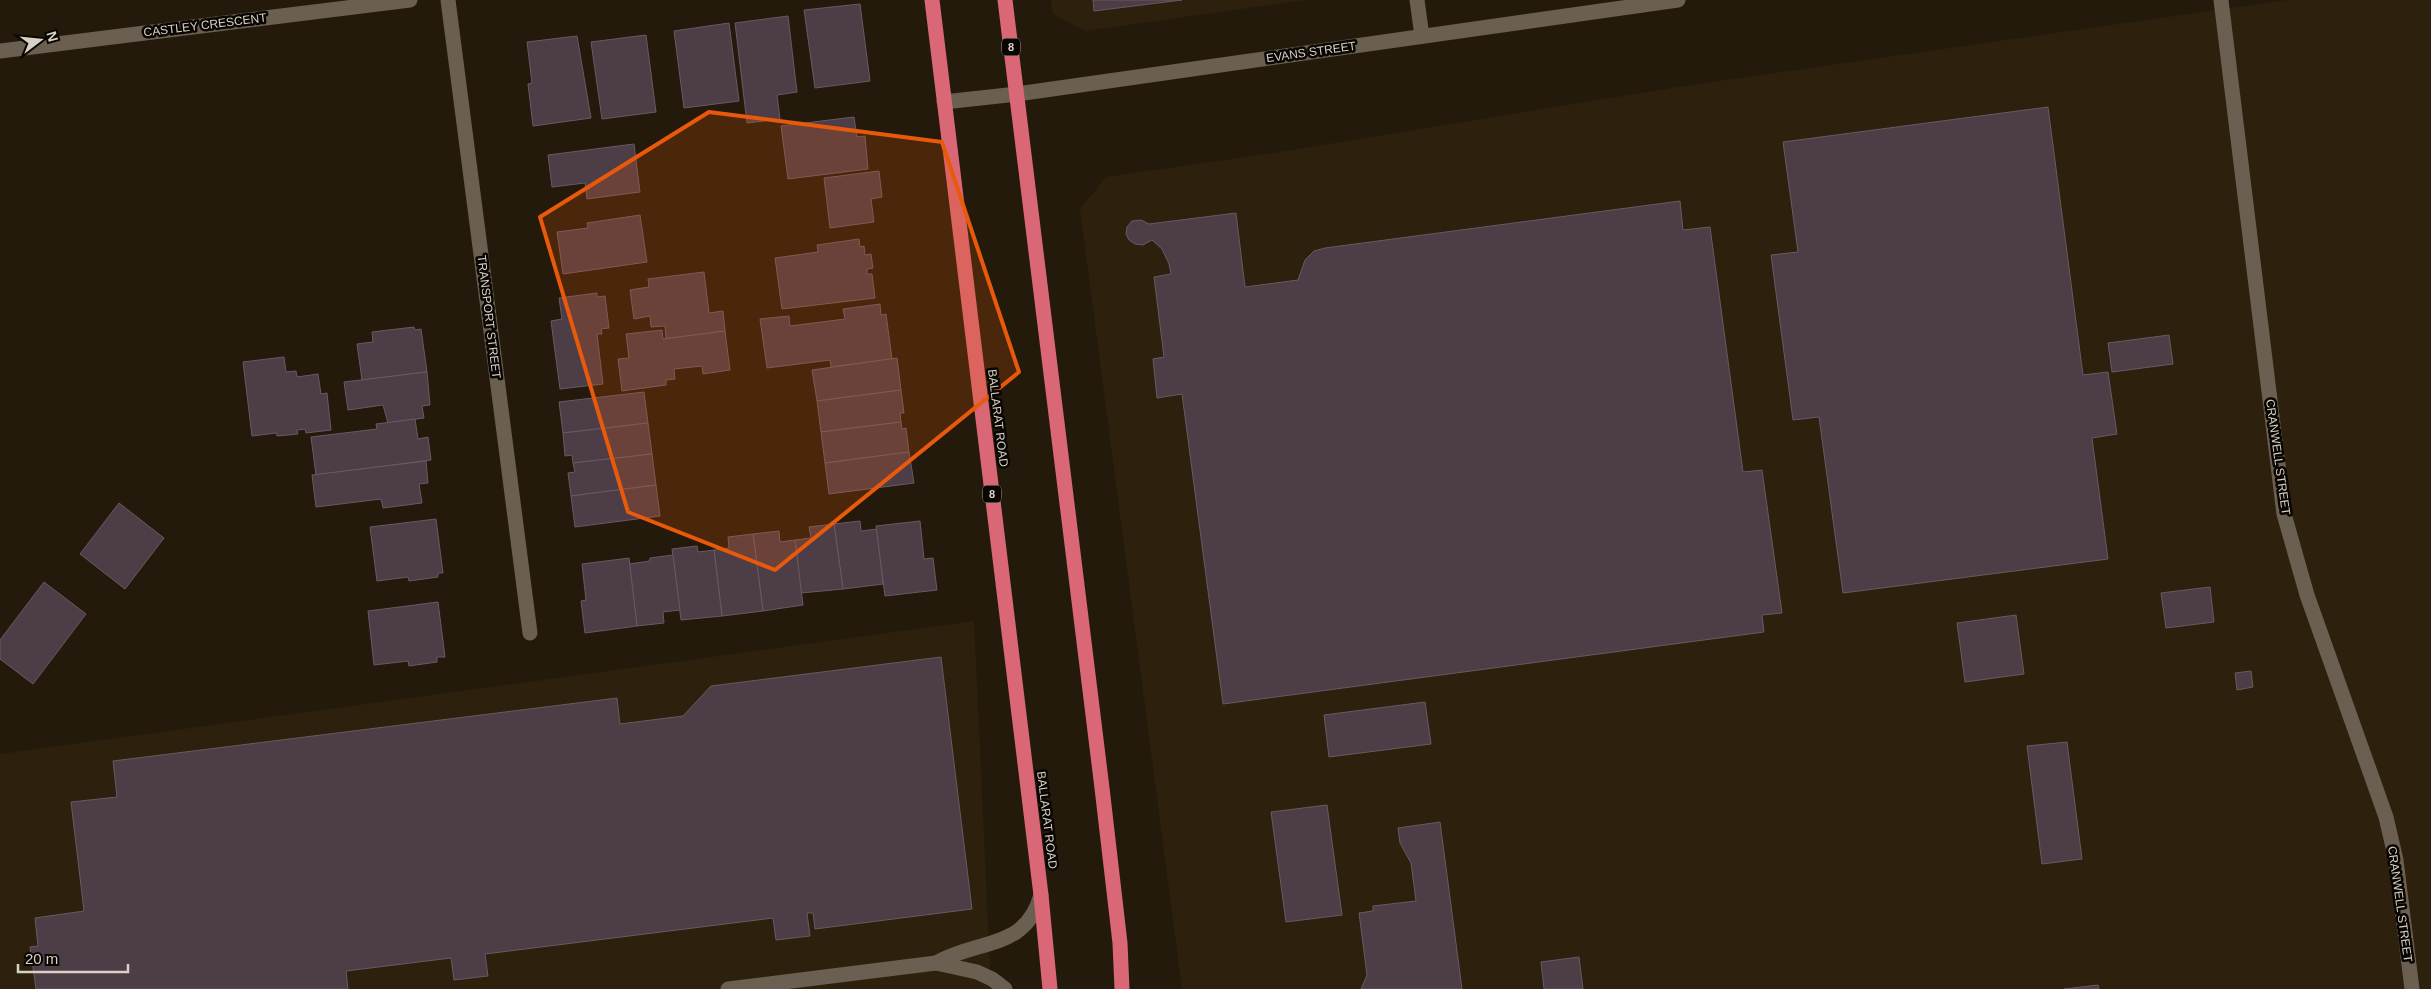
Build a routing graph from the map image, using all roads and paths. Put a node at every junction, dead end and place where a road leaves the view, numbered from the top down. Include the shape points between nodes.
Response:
1 (410, 0) edge
2 (448, 0) edge
3 (932, 0) edge
4 (1005, 0) edge
5 (1417, 0) edge
6 (1678, 0) edge
7 (2221, 0) edge
8 (1422, 36) junction
9 (0, 51) edge
10 (1017, 94) junction
11 (944, 102) junction
12 (530, 634) dead end
13 (1042, 895) junction
14 (936, 963) junction
15 (728, 989) edge
16 (1005, 989) edge
17 (1050, 989) edge
18 (1122, 989) edge
19 (2412, 989) edge

1 - 9 street, CASTLEY CRESCENT
2 - 12 street, TRANSPORT STREET
3 - 11 highway, BALLARAT ROAD / 8
4 - 10 highway, 8
5 - 8 street
6 - 8 street, EVANS STREET
7 - 19 street, CRANWELL STREET via 2284,514 2307,595 2386,817 2396,860
8 - 10 street, EVANS STREET
10 - 11 street, EVANS STREET
10 - 18 highway, 8 via 1101,778 1120,943
11 - 13 highway, BALLARAT ROAD / 8
13 - 14 street via 1032,919 1018,932 951,954
13 - 17 highway, BALLARAT ROAD / 8
14 - 15 street
14 - 16 street via 977,972

